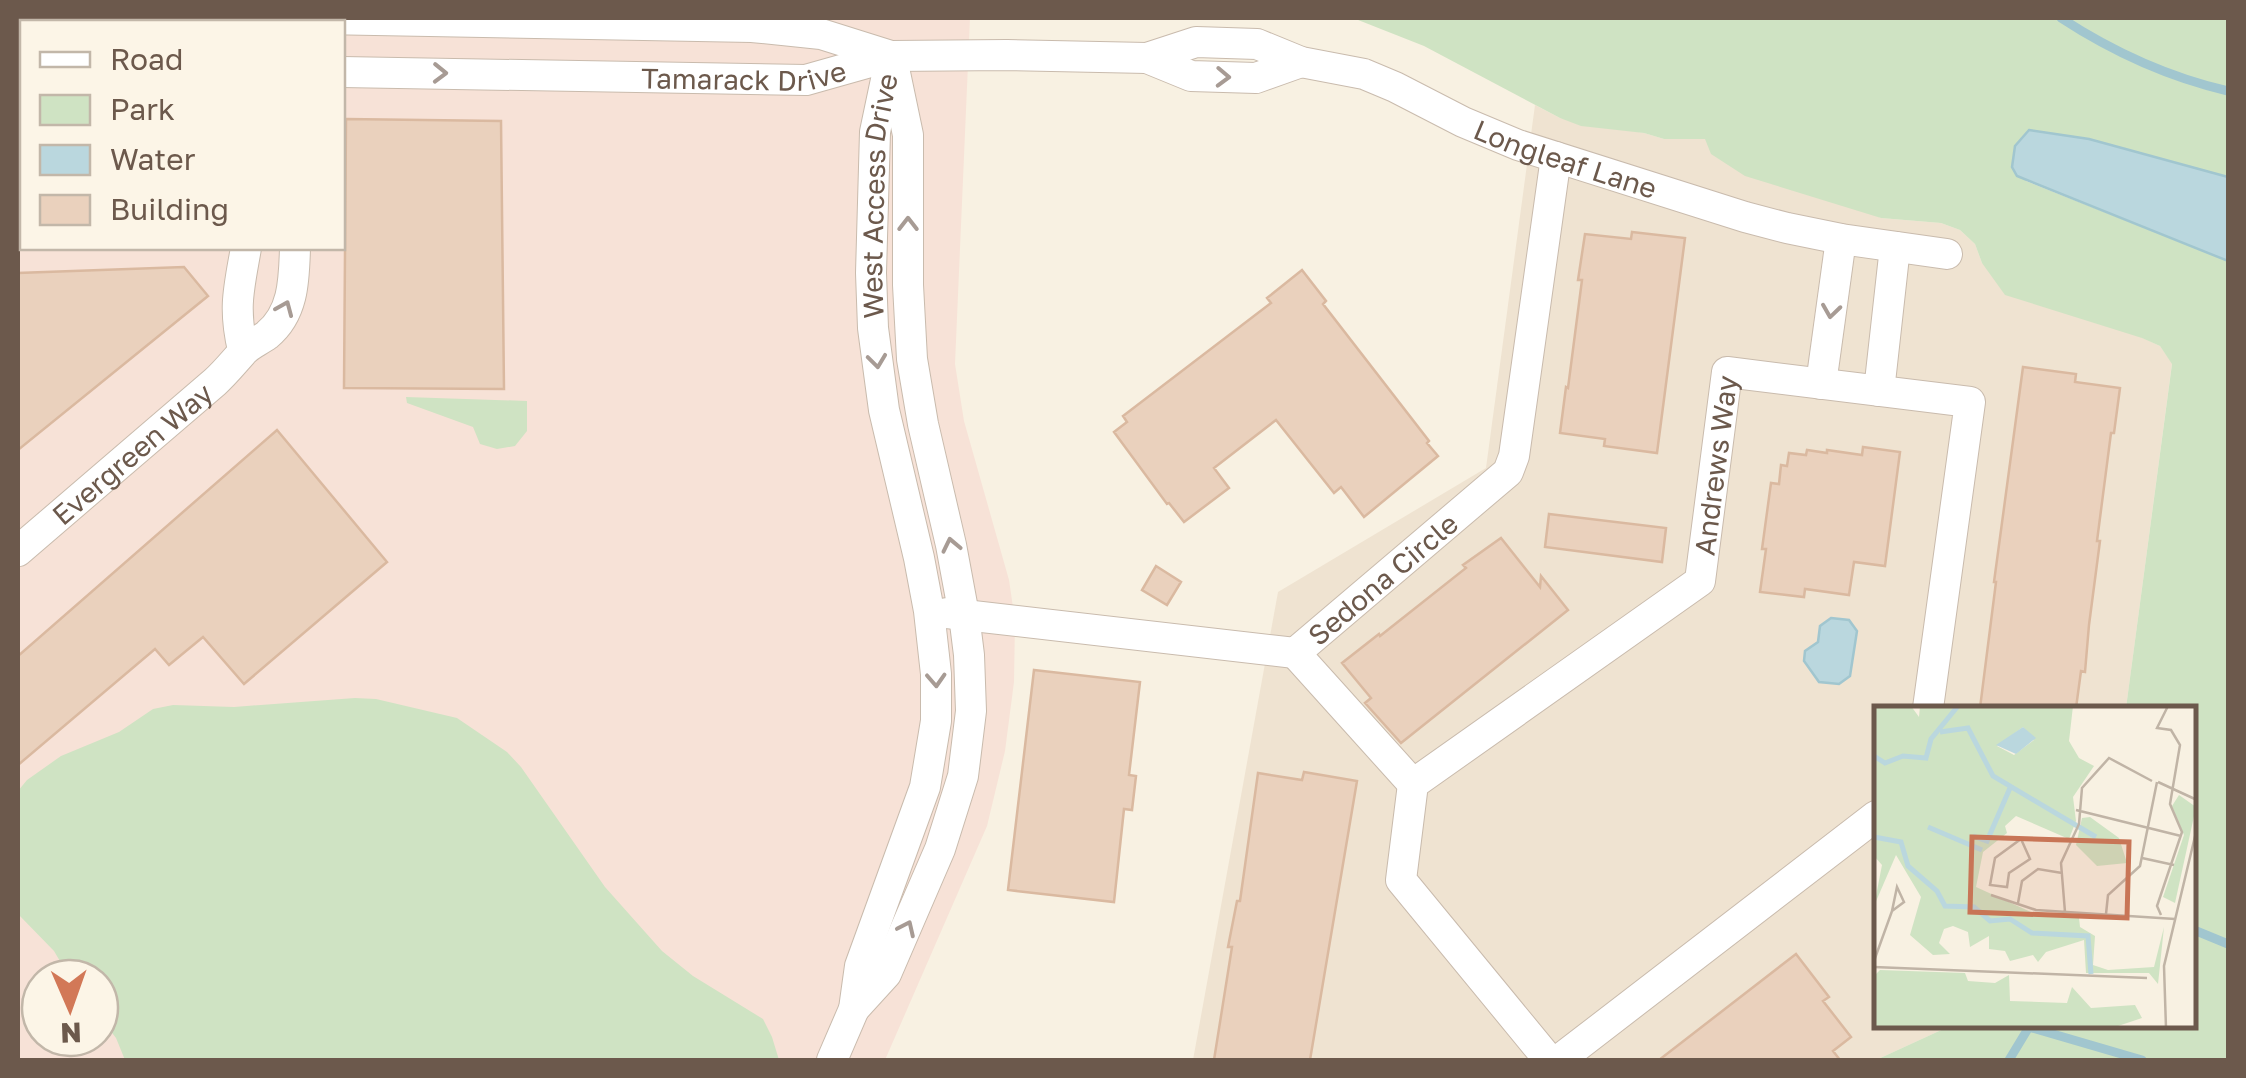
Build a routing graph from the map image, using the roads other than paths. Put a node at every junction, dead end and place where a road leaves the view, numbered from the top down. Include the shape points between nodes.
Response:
1 (18, 20) edge
2 (248, 20) edge
3 (345, 21) edge
4 (616, 24) junction
5 (891, 56) junction
6 (345, 72) edge
7 (616, 76) junction
8 (1556, 157) junction
9 (1841, 239) junction
10 (1896, 247) junction
11 (246, 250) edge
12 (294, 250) edge
13 (1947, 254) dead end
14 (243, 350) junction
15 (1821, 384) junction
16 (1878, 391) junction
17 (18, 552) edge
18 (929, 611) junction
19 (964, 615) junction
20 (1295, 653) junction
21 (1928, 706) edge
22 (1413, 784) junction
23 (1874, 818) edge
24 (854, 1008) junction
25 (832, 1060) edge
26 (1549, 1060) edge
27 (1559, 1060) edge

1 - 2 street, Tamarack Drive
3 - 4 street, Tamarack Drive
4 - 5 street, Tamarack Drive via 790,29
4 - 7 street, Tamarack Drive
5 - 7 street, Tamarack Drive via 806,80
5 - 8 street, Longleaf Lane via 1147,58 1191,76 1256,78 1301,62 1364,74
5 -> 18 street, West Access Drive via 874,132 874,328 884,410
19 -> 5 street, West Access Drive via 912,359 908,136
6 -> 7 street, Tamarack Drive
8 - 9 street, Longleaf Lane via 1745,217
8 - 20 street, Sedona Circle via 1508,472
9 - 10 street, Longleaf Lane
9 -> 15 street
10 - 13 street, Longleaf Lane
10 - 16 street
11 - 14 street via 236,299
14 -> 12 street, Evergreen Way via 286,312
14 - 17 street, Evergreen Way via 216,382
15 - 16 street, Andrews Way
15 - 22 street, Andrews Way via 1727,372 1700,581
16 - 21 street, Andrews Way via 1970,402
18 - 19 street, Sedona Circle
18 -> 24 street, West Access Drive via 937,686 932,754 860,966
19 - 20 street, Sedona Circle
24 -> 19 street, West Access Drive via 886,974 928,880 963,776 971,711
20 - 22 street
22 - 26 street via 1401,880
23 - 27 street
24 - 25 street, West Access Drive

